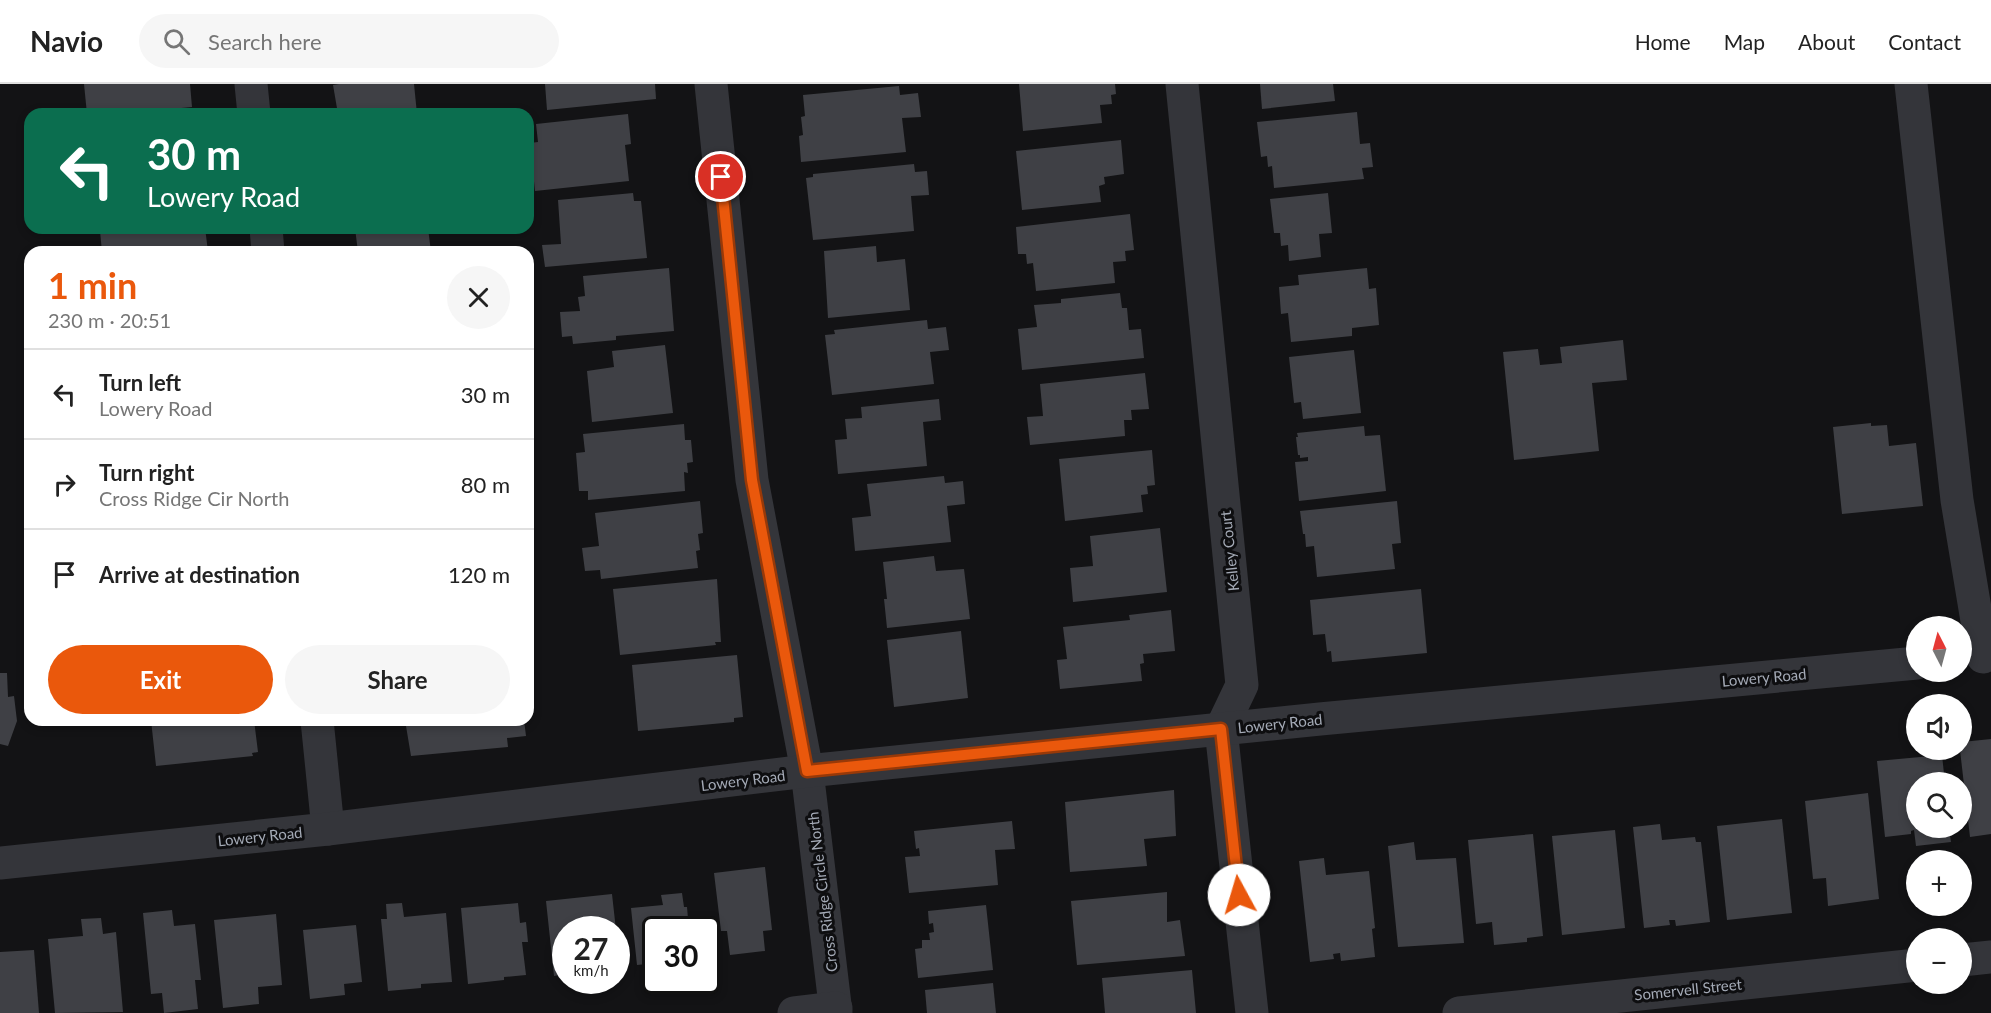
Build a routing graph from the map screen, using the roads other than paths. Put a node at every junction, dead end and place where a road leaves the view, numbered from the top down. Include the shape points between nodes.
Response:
1 (251, 84) edge
2 (711, 84) edge
3 (1182, 84) edge
4 (1911, 84) edge
5 (253, 108) edge
6 (1979, 657) edge
7 (1906, 664) edge
8 (318, 726) edge
9 (1221, 729) junction
10 (807, 771) junction
11 (328, 829) junction
12 (0, 862) edge
13 (1991, 957) edge
14 (1972, 959) edge
15 (1906, 966) edge
16 (836, 1010) edge
17 (794, 1013) edge
18 (1252, 1013) edge
19 (1459, 1013) edge

1 - 5 street
2 - 10 street, Cross Ridge Circle North via 752,480
3 - 9 street, Kelley Court via 1242,686
4 - 6 street via 1957,500
7 - 9 street, Lowery Road
8 - 11 street
9 - 10 street, Lowery Road
9 - 18 street
10 - 11 street, Lowery Road
10 - 16 street, Cross Ridge Circle North
11 - 12 street, Lowery Road
13 - 14 street
15 - 19 street, Somervell Street
16 - 17 street

